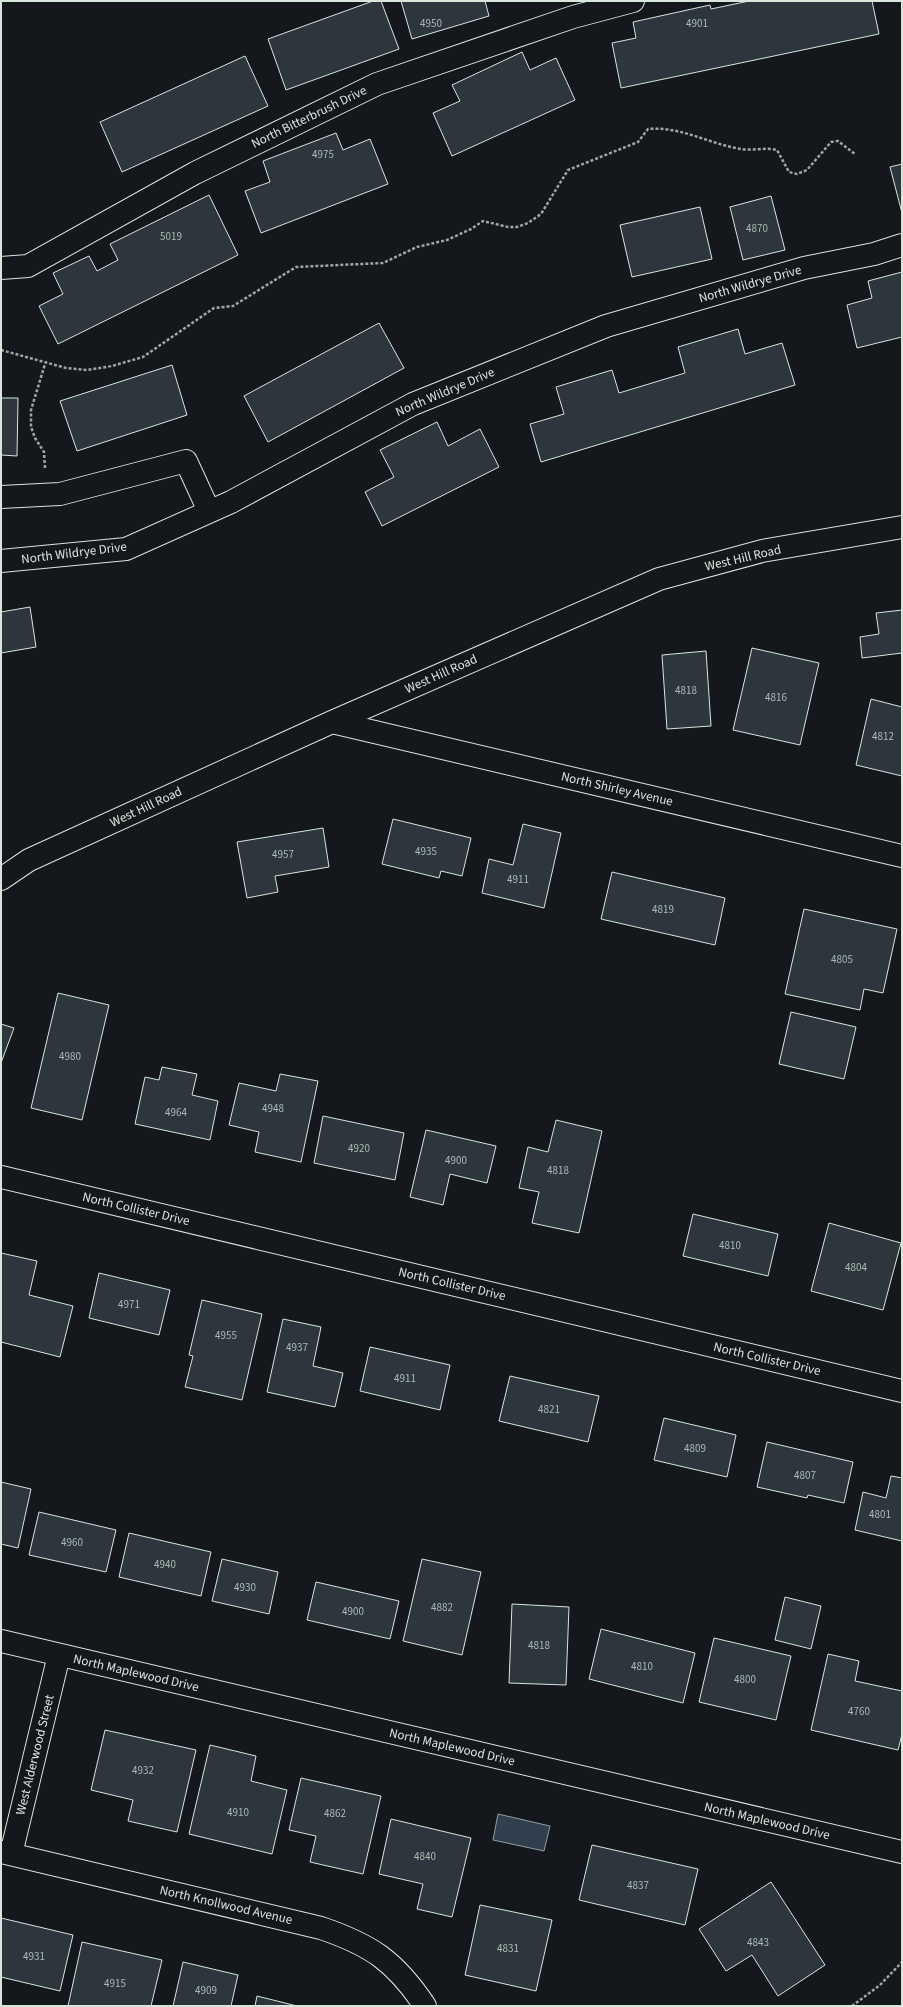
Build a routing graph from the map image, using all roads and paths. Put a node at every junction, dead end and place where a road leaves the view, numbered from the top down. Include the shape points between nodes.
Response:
1 (633, 1) edge
2 (855, 154) dead end
3 (902, 245) edge
4 (1, 268) edge
5 (1, 350) edge
6 (45, 364) junction
7 (45, 474) dead end
8 (1, 497) edge
9 (210, 511) junction
10 (902, 528) edge
11 (1, 561) edge
12 (332, 722) junction
13 (902, 856) edge
14 (1, 879) edge
15 (1, 1177) edge
16 (902, 1391) edge
17 (1, 1641) edge
18 (59, 1655) junction
19 (902, 1852) edge
20 (6, 1853) edge
21 (902, 1962) edge
22 (425, 2006) edge
23 (852, 2006) edge

1 - 4 street, North Bitterbrush Drive via 573,17 378,84 195,173 28,266
2 - 6 path via 838,141 831,142 807,170 797,174 789,172 777,150 741,149 679,131 648,129 638,142 568,170 541,214 528,223 517,227 483,221 447,240 417,247 383,263 296,267 233,306 214,308 143,357 87,370
3 - 9 street, North Wildrye Drive via 874,254 804,268 606,326 413,404
5 - 6 path
6 - 7 path via 31,410 31,427 44,452
8 - 9 street via 60,494 186,461
9 - 11 street, North Wildrye Drive via 126,549
10 - 12 street, West Hill Road via 762,551 659,579
12 - 13 street, North Shirley Avenue
12 - 14 street, West Hill Road via 29,860
15 - 16 street, North Collister Drive
17 - 18 street, North Maplewood Drive
18 - 19 street, North Maplewood Drive
18 - 20 street, West Alderwood Street
20 - 22 street, North Knollwood Avenue via 321,1928 354,1940 384,1958 409,1982
21 - 23 path via 880,1985

